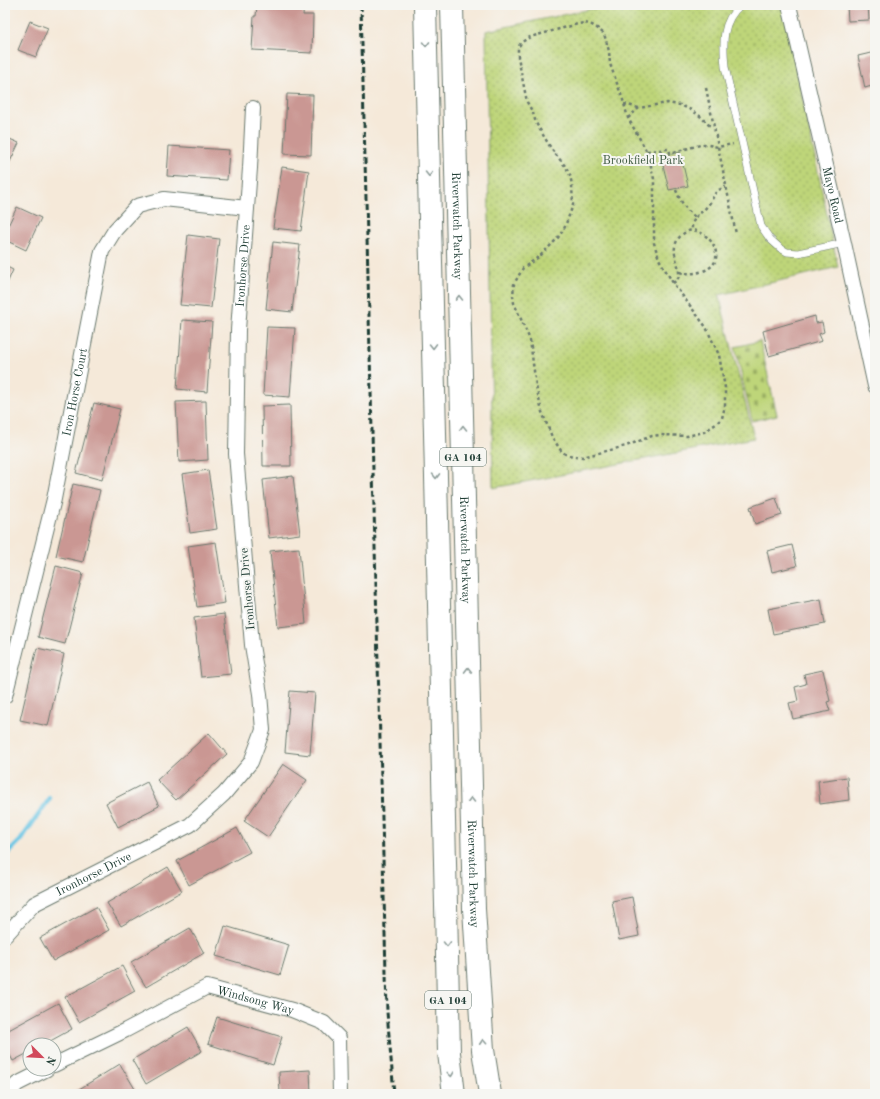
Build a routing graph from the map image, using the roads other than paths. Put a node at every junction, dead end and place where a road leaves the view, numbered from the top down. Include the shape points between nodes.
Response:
1 (425, 5) edge
2 (452, 5) edge
3 (741, 5) edge
4 (789, 5) edge
5 (253, 108) dead end
6 (247, 208) junction
7 (844, 243) junction
8 (875, 386) edge
9 (5, 696) edge
10 (6, 933) edge
11 (62, 1061) edge
12 (31, 1077) edge
13 (8, 1094) edge
14 (340, 1094) edge
15 (454, 1094) edge
16 (490, 1094) edge

1 -> 15 main road, GA 104 via 449,1053
16 -> 2 main road, Riverwatch Parkway / GA 104 via 483,1050 474,909
3 - 7 lane via 731,15 727,24 725,67 761,226 770,239 787,252 798,253
4 - 7 street, Mayo Road
5 - 6 street, Ironhorse Drive
6 - 9 street, Iron Horse Court via 164,199 137,206 115,230 102,251 54,499
6 - 10 street, Ironhorse Drive via 238,330 236,454 252,645 263,730 251,762 224,794 190,825 34,904
7 - 8 street, Mayo Road
11 - 14 street, Windsong Way via 207,987 292,1010 324,1023 339,1038
12 - 13 street via 17,1084

